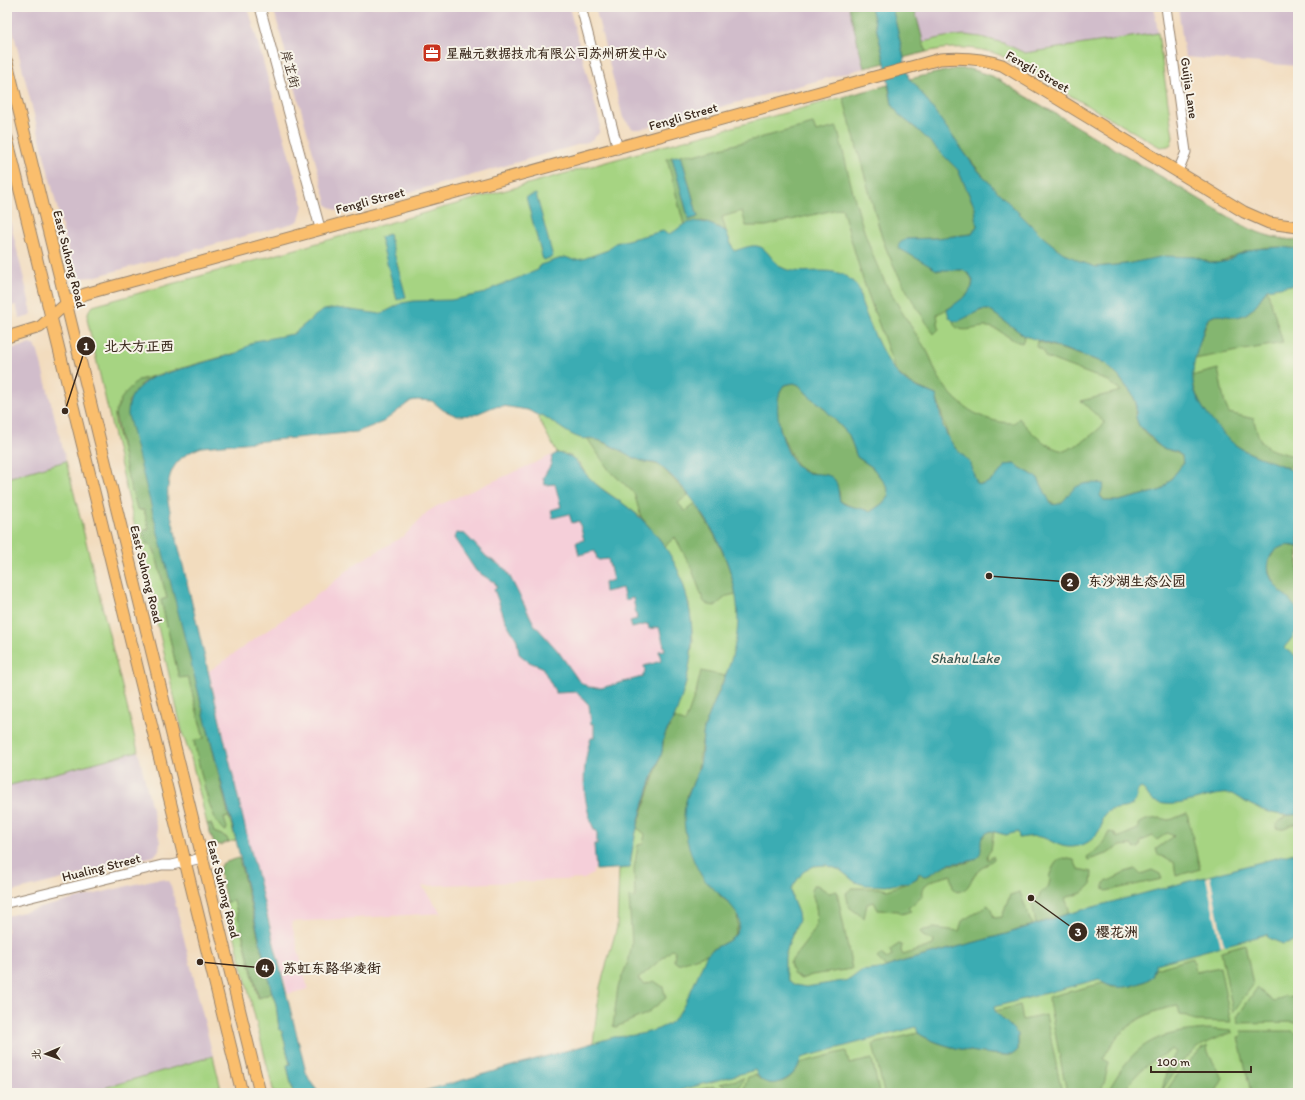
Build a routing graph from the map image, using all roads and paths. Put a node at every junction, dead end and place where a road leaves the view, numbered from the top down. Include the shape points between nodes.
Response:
1 (260, 7) edge
2 (581, 7) edge
3 (1166, 7) edge
4 (7, 62) edge
5 (7, 138) edge
6 (618, 149) junction
7 (1178, 171) junction
8 (1298, 226) edge
9 (320, 228) junction
10 (67, 303) junction
11 (51, 317) junction
12 (7, 336) edge
13 (202, 858) junction
14 (186, 862) junction
15 (7, 903) edge
16 (242, 1093) edge
17 (260, 1093) edge

1 - 9 street, 岸芷街
2 - 6 street
3 - 7 street, Guijia Lane via 1186,152
4 - 10 main road, East Suhong Road
5 - 11 main road
6 - 7 main road, Fengli Street via 940,59 958,57 974,58 1002,66
6 - 9 main road, Fengli Street
7 - 8 main road, Fengli Street via 1244,212 1284,226
9 - 10 main road, Fengli Street via 85,294
10 - 11 main road, Fengli Street
10 - 13 main road, East Suhong Road
11 - 12 main road, Fengli Street via 40,327
11 - 14 main road
13 - 14 street, Hualing Street
13 - 17 main road, East Suhong Road
14 - 15 street, Hualing Street via 162,865
14 - 16 main road

